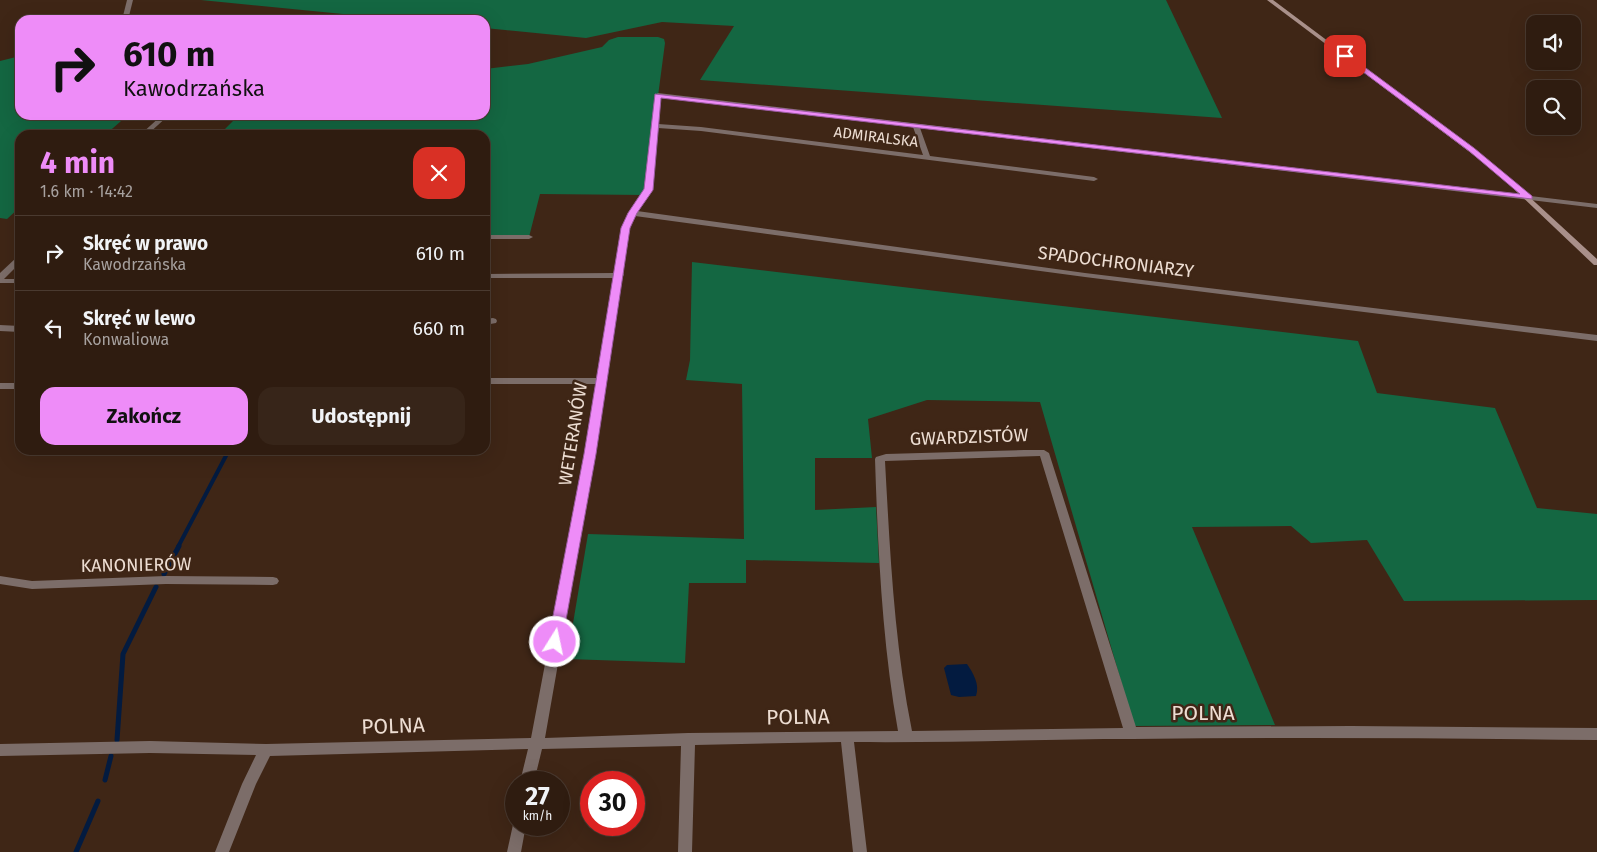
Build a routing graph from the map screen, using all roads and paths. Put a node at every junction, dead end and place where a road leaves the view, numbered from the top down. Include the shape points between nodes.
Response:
1 (130, 0) edge
2 (1270, 0) edge
3 (126, 15) edge
4 (160, 120) edge
5 (916, 125) junction
6 (655, 126) junction
7 (149, 130) edge
8 (927, 158) junction
9 (1094, 179) dead end
10 (1529, 197) junction
11 (1597, 206) edge
12 (632, 213) junction
13 (490, 237) edge
14 (529, 237) dead end
15 (1597, 263) edge
16 (15, 264) edge
17 (620, 275) junction
18 (490, 276) edge
19 (0, 279) edge
20 (15, 280) edge
21 (0, 328) edge
22 (15, 328) edge
23 (1597, 338) edge
24 (490, 381) edge
25 (601, 381) junction
26 (0, 386) edge
27 (15, 386) edge
28 (0, 580) edge
29 (273, 580) dead end
30 (1131, 733) junction
31 (1597, 734) edge
32 (847, 736) junction
33 (906, 736) junction
34 (688, 739) junction
35 (537, 742) junction
36 (0, 750) edge
37 (266, 750) junction
38 (530, 771) edge
39 (517, 836) edge
40 (222, 852) edge
41 (514, 852) edge
42 (685, 852) edge
43 (860, 852) edge

1 - 3 street
2 - 10 street via 1471,149
4 - 7 street
5 - 6 street, WETERANÓW via 658,95
5 - 8 street
5 - 10 street
6 - 8 street, ADMIRALSKA
6 - 12 street, WETERANÓW via 648,190
8 - 9 street, ADMIRALSKA
10 - 11 street
10 - 15 street
12 - 17 street, WETERANÓW via 626,228
12 - 23 street, SPADOCHRONIARZY via 1085,275
13 - 14 street
16 - 19 street
17 - 18 street
17 - 25 street, WETERANÓW
19 - 20 street
21 - 22 street
24 - 25 street
25 - 35 street, WETERANÓW
26 - 27 street
28 - 29 street, KANONIERÓW via 32,585
30 - 31 street, POLNA
30 - 33 street, POLNA
30 - 33 street, GWARDZISTÓW via 1044,452 970,452 951,456 880,459 890,613
32 - 33 street, POLNA
32 - 34 street, POLNA
32 - 43 street
34 - 35 street, POLNA
34 - 42 street
35 - 37 street, POLNA
35 - 38 street, WETERANÓW
36 - 37 street, POLNA via 150,747
37 - 40 street
39 - 41 street

